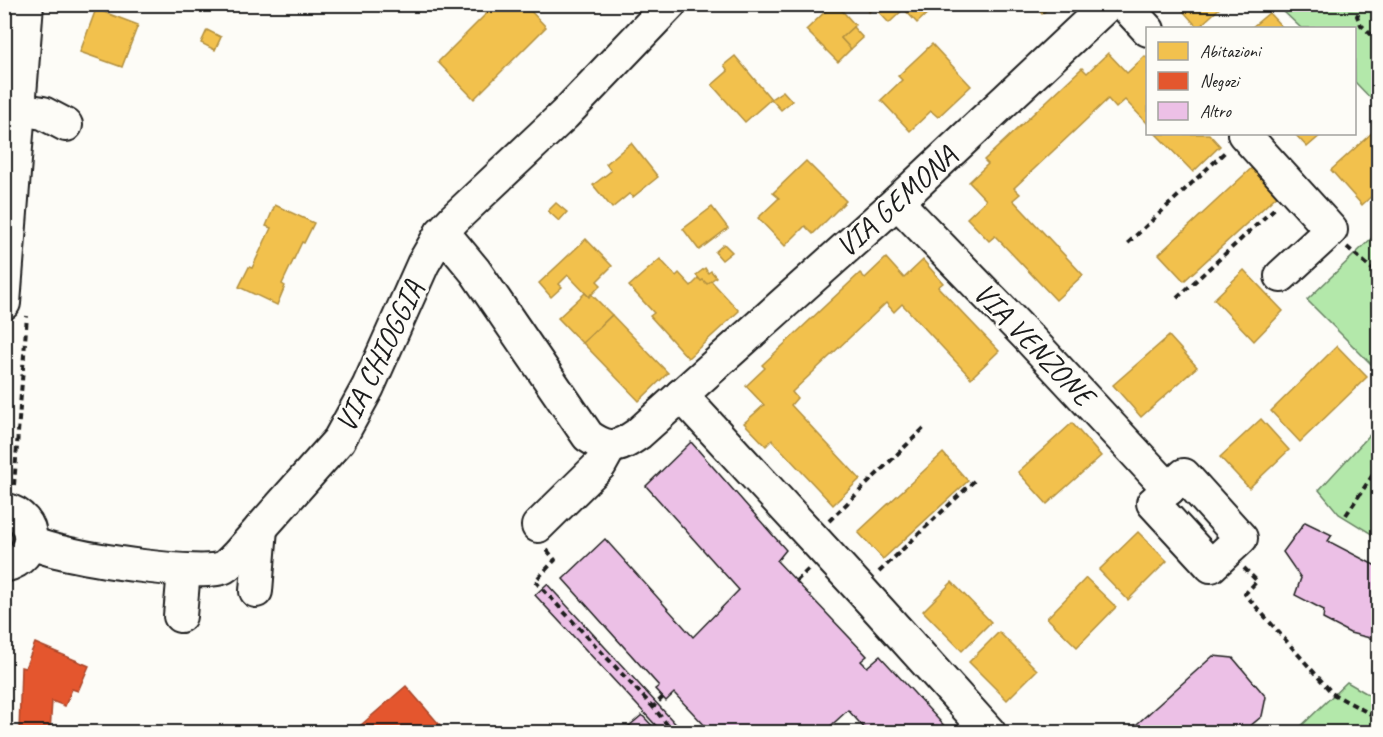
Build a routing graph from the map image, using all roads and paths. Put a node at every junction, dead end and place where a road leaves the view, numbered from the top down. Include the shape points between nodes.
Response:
1 (27, 4) edge
2 (670, 4) edge
3 (1108, 4) edge
4 (1124, 4) edge
5 (1363, 4) edge
6 (1146, 28) edge
7 (1378, 41) edge
8 (11, 110) edge
9 (66, 125) dead end
10 (1243, 135) edge
11 (1245, 135) edge
12 (1294, 190) junction
13 (8, 195) edge
14 (897, 202) junction
15 (1331, 230) junction
16 (441, 233) junction
17 (1128, 243) dead end
18 (1378, 274) edge
19 (1281, 276) dead end
20 (1177, 298) dead end
21 (4, 303) edge
22 (681, 395) junction
23 (925, 427) dead end
24 (610, 447) junction
25 (1378, 468) edge
26 (974, 481) dead end
27 (1169, 489) junction
28 (4, 509) edge
29 (1346, 515) dead end
30 (538, 526) joint
31 (261, 528) junction
32 (812, 538) junction
33 (30, 543) junction
34 (1226, 551) junction
35 (4, 566) edge
36 (184, 570) junction
37 (860, 589) junction
38 (256, 591) dead end
39 (180, 616) dead end
40 (663, 697) dead end
41 (653, 707) junction
42 (1378, 718) edge
43 (673, 732) edge
44 (989, 732) edge

1 - 8 street
2 - 16 street, VIA CHIOGGIA via 564,115
3 - 14 street, VIA GEMONA
4 - 6 street
5 - 7 path via 1357,16
8 - 9 street via 43,113
8 - 13 street
10 - 17 path
11 - 12 street
12 - 15 street
12 - 20 path
13 - 21 street
14 - 22 street, VIA GEMONA
14 - 27 street, VIA VENZONE
15 - 18 path
15 - 19 street
16 - 24 street via 475,272 588,436
16 - 31 street, VIA CHIOGGIA via 339,440
22 - 24 street, VIA GEMONA via 638,434
22 - 32 street
23 - 32 path
24 - 30 street via 600,465
25 - 29 path
26 - 37 path
27 - 34 street via 1184,475
27 - 34 street via 1153,503
28 - 33 street via 21,516 30,533
30 - 41 path via 544,547 555,560 535,581
31 - 36 street, VIA CHIOGGIA via 224,567
31 - 38 street
32 - 37 street
33 - 35 street via 21,559
33 - 36 street, VIA CHIOGGIA via 62,553
34 - 42 path via 1257,581 1245,594 1333,694
36 - 39 street
37 - 44 street
40 - 41 path
41 - 43 path

